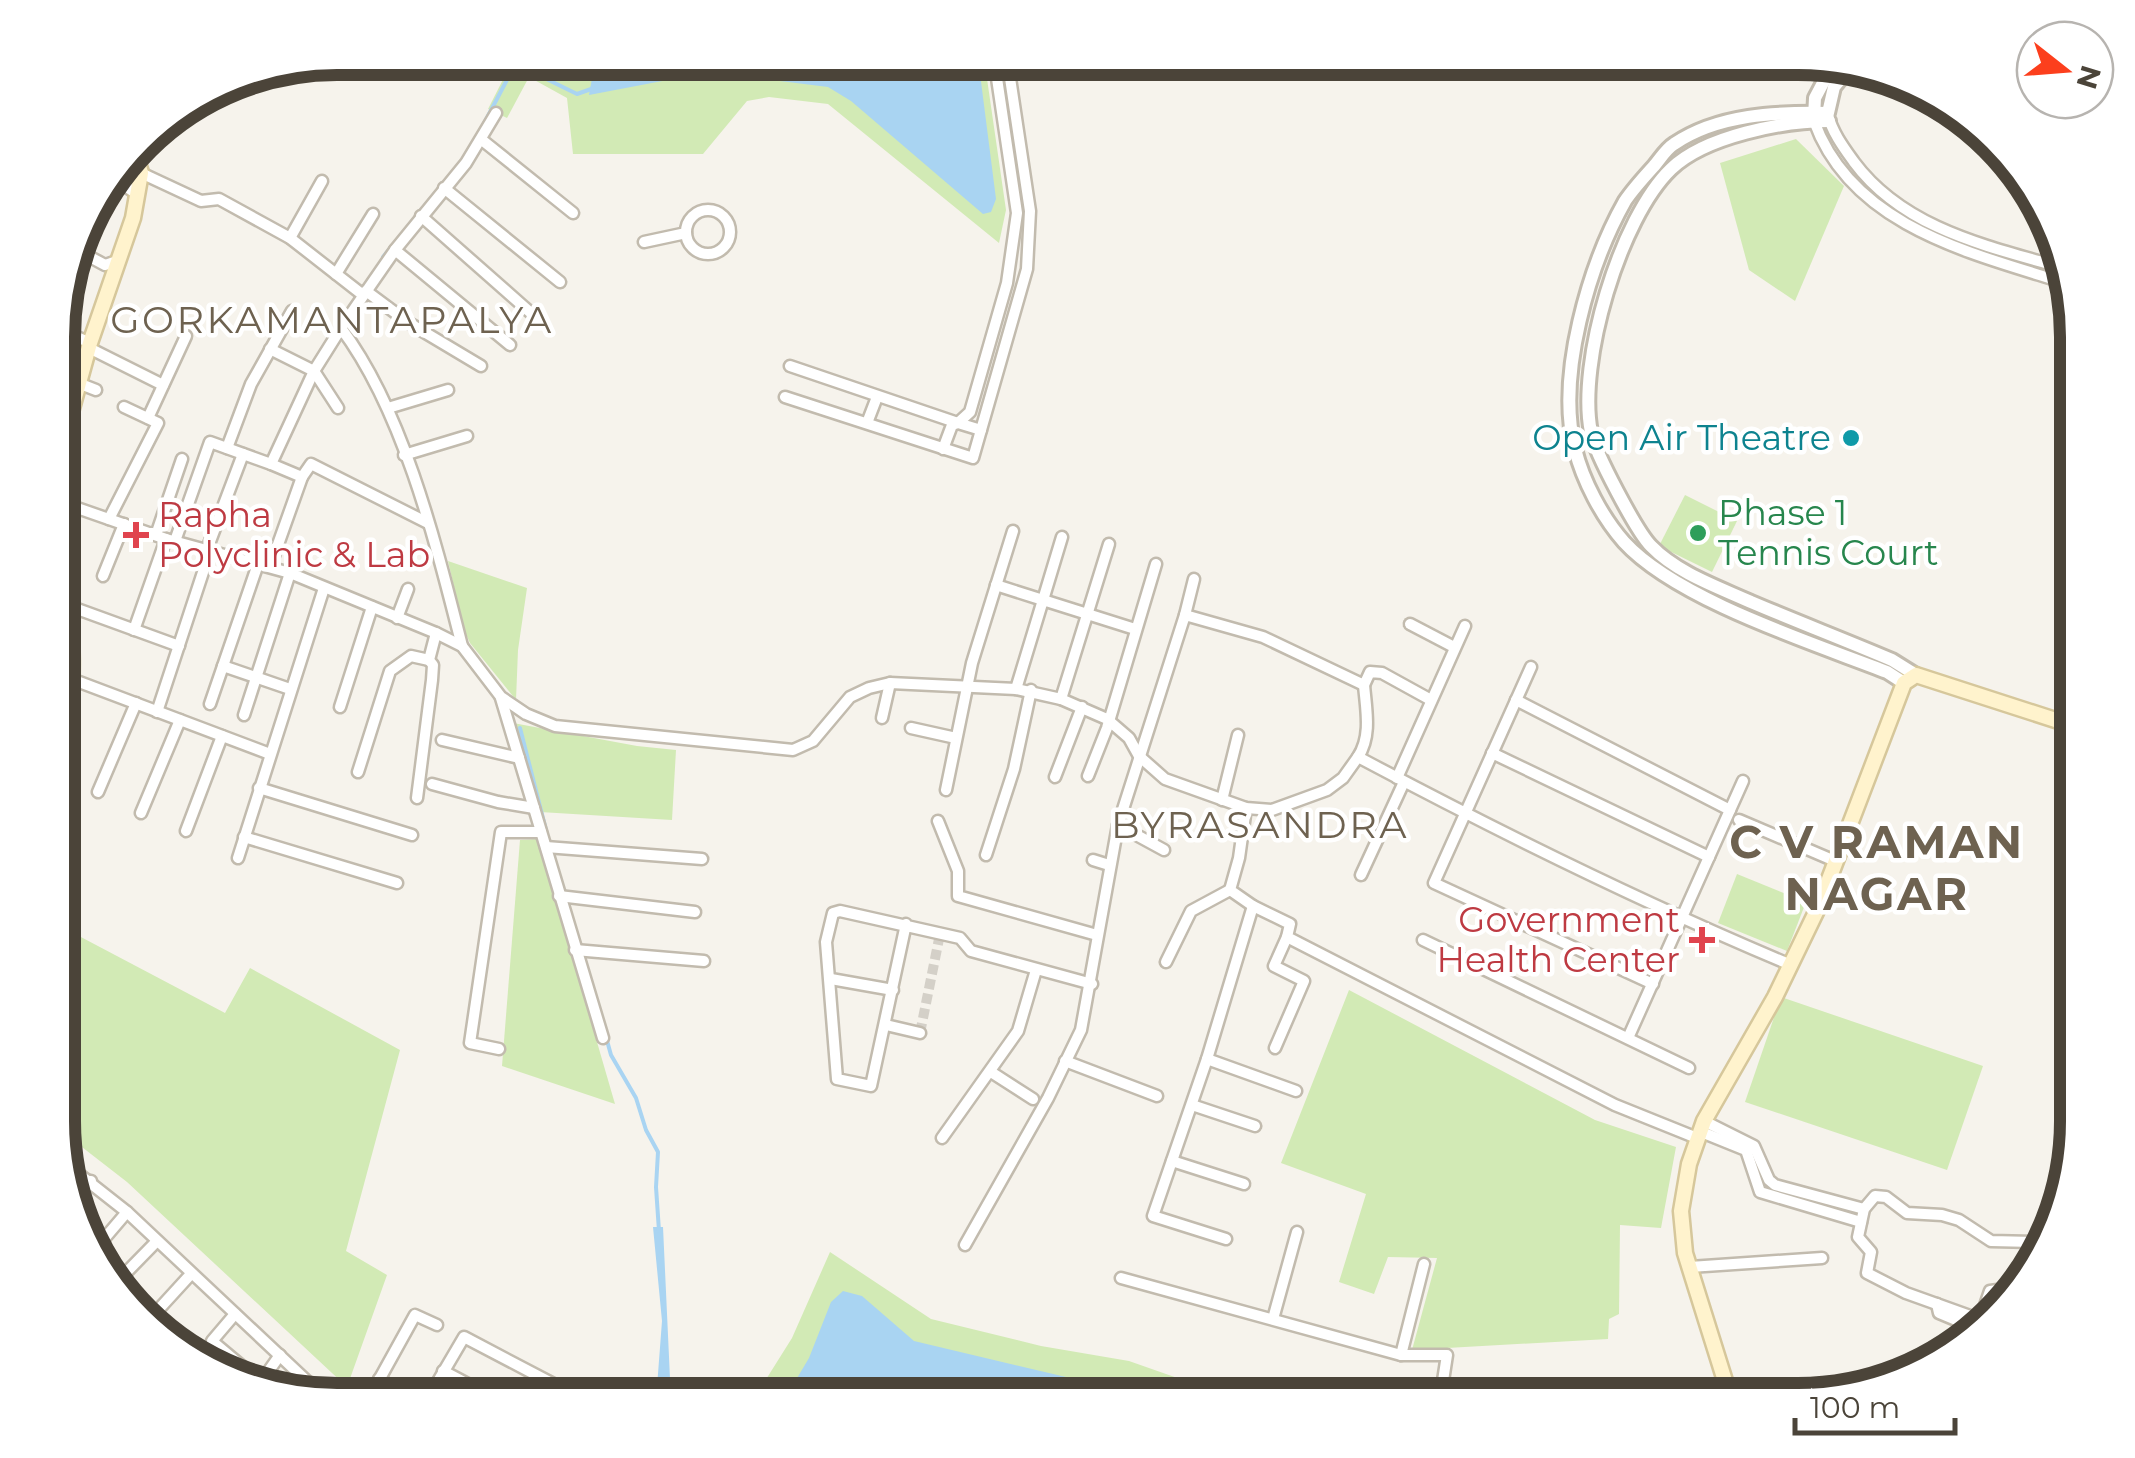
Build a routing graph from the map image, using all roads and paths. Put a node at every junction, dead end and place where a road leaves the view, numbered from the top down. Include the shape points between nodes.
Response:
1 (997, 75) edge
2 (1010, 75) edge
3 (1825, 77) edge
4 (1841, 79) edge
5 (496, 113) dead end
6 (1821, 117) junction
7 (482, 140) junction
8 (139, 166) edge
9 (141, 173) junction
10 (322, 182) dead end
11 (124, 185) edge
12 (444, 188) junction
13 (137, 194) junction
14 (573, 213) dead end
15 (373, 214) dead end
16 (421, 216) junction
17 (686, 234) junction
18 (290, 238) junction
19 (644, 242) dead end
20 (395, 250) junction
21 (2019, 255) junction
22 (88, 256) edge
23 (117, 261) junction
24 (2049, 264) edge
25 (2016, 268) junction
26 (336, 274) junction
27 (2053, 279) edge
28 (560, 282) dead end
29 (365, 293) junction
30 (292, 311) dead end
31 (540, 321) dead end
32 (341, 328) junction
33 (186, 336) dead end
34 (75, 337) edge
35 (89, 345) junction
36 (510, 346) dead end
37 (270, 349) junction
38 (481, 366) dead end
39 (790, 366) dead end
40 (314, 371) junction
41 (79, 382) junction
42 (164, 385) junction
43 (96, 388) dead end
44 (75, 390) edge
45 (448, 390) dead end
46 (785, 396) dead end
47 (877, 397) junction
48 (124, 407) dead end
49 (338, 408) dead end
50 (388, 408) junction
51 (148, 418) junction
52 (867, 423) junction
53 (958, 423) junction
54 (981, 430) junction
55 (466, 436) dead end
56 (227, 448) junction
57 (944, 449) junction
58 (243, 454) junction
59 (404, 456) junction
60 (182, 459) dead end
61 (271, 464) junction
62 (302, 477) junction
63 (360, 489) junction
64 (353, 502) dead end
65 (75, 507) edge
66 (109, 518) junction
67 (428, 523) junction
68 (124, 524) junction
69 (1013, 531) dead end
70 (1062, 537) dead end
71 (166, 538) junction
72 (1109, 544) dead end
73 (210, 551) junction
74 (1156, 564) dead end
75 (264, 565) junction
76 (290, 574) junction
77 (103, 576) dead end
78 (1194, 579) dead end
79 (996, 586) junction
80 (324, 588) junction
81 (408, 589) dead end
82 (75, 599) edge
83 (1043, 600) junction
84 (1744, 606) junction
85 (372, 607) junction
86 (1087, 614) junction
87 (1185, 615) junction
88 (397, 618) junction
89 (1410, 624) dead end
90 (1465, 626) dead end
91 (1135, 629) junction
92 (134, 630) junction
93 (436, 633) junction
94 (180, 646) junction
95 (462, 646) junction
96 (1454, 647) junction
97 (428, 660) junction
98 (223, 666) junction
99 (1531, 667) dead end
100 (256, 678) junction
101 (1910, 679) junction
102 (75, 680) edge
103 (890, 684) junction
104 (1364, 685) junction
105 (966, 686) junction
106 (1016, 689) junction
107 (290, 690) junction
108 (1031, 690) junction
109 (500, 698) junction
110 (1061, 699) junction
111 (1431, 700) junction
112 (1516, 700) junction
113 (136, 703) junction
114 (210, 704) dead end
115 (340, 707) dead end
116 (1082, 707) junction
117 (157, 712) junction
118 (244, 716) dead end
119 (882, 718) dead end
120 (1107, 719) junction
121 (180, 720) junction
122 (2059, 721) edge
123 (911, 728) dead end
124 (1238, 735) dead end
125 (222, 736) junction
126 (956, 738) junction
127 (442, 740) dead end
128 (1492, 753) junction
129 (270, 754) junction
130 (1140, 756) junction
131 (1358, 757) junction
132 (519, 758) junction
133 (358, 772) dead end
134 (1088, 776) dead end
135 (1055, 777) dead end
136 (1401, 780) junction
137 (1744, 782) dead end
138 (432, 784) dead end
139 (259, 788) junction
140 (946, 790) dead end
141 (98, 792) dead end
142 (417, 798) dead end
143 (1222, 800) junction
144 (534, 808) junction
145 (1246, 808) junction
146 (1730, 810) junction
147 (1465, 813) junction
148 (142, 814) dead end
149 (1738, 820) dead end
150 (938, 821) dead end
151 (1118, 825) junction
152 (186, 831) dead end
153 (541, 832) junction
154 (412, 835) dead end
155 (244, 838) junction
156 (546, 846) junction
157 (1164, 850) dead end
158 (986, 856) dead end
159 (238, 858) dead end
160 (1709, 858) junction
161 (702, 859) dead end
162 (1092, 860) dead end
163 (1835, 861) junction
164 (1109, 865) junction
165 (1361, 876) dead end
166 (397, 883) dead end
167 (1230, 890) junction
168 (560, 896) junction
169 (1252, 906) junction
170 (695, 912) dead end
171 (1684, 918) junction
172 (919, 932) junction
173 (1097, 936) junction
174 (1288, 937) junction
175 (1422, 940) dead end
176 (575, 950) junction
177 (704, 961) dead end
178 (1166, 962) dead end
179 (1790, 965) junction
180 (1036, 970) junction
181 (830, 979) junction
182 (1092, 984) junction
183 (1653, 984) junction
184 (893, 990) junction
185 (886, 1025) junction
186 (920, 1033) dead end
187 (603, 1038) dead end
188 (1628, 1038) junction
189 (1275, 1048) dead end
190 (500, 1049) dead end
191 (1207, 1058) junction
192 (1064, 1061) junction
193 (1689, 1068) dead end
194 (991, 1072) junction
195 (1296, 1091) dead end
196 (1158, 1096) dead end
197 (1033, 1100) dead end
198 (1192, 1105) junction
199 (1255, 1126) dead end
200 (1700, 1130) junction
201 (942, 1138) dead end
202 (1172, 1161) junction
203 (80, 1174) edge
204 (91, 1181) junction
205 (1244, 1184) dead end
206 (85, 1189) edge
207 (1864, 1209) junction
208 (127, 1212) junction
209 (1861, 1222) junction
210 (1297, 1232) dead end
211 (1226, 1239) dead end
212 (103, 1240) edge
213 (157, 1241) junction
214 (2030, 1242) edge
215 (964, 1245) dead end
216 (1822, 1258) dead end
217 (1424, 1264) dead end
218 (1690, 1267) junction
219 (125, 1274) edge
220 (191, 1274) junction
221 (1122, 1278) dead end
222 (157, 1311) edge
223 (234, 1314) junction
224 (1273, 1319) junction
225 (1970, 1319) edge
226 (437, 1325) dead end
227 (280, 1355) junction
228 (1402, 1355) junction
229 (238, 1363) edge
230 (443, 1371) junction
231 (266, 1373) edge
232 (379, 1380) junction
233 (307, 1381) edge
234 (1443, 1382) edge
235 (1723, 1382) edge
236 (377, 1383) edge
237 (384, 1383) edge
238 (436, 1383) edge
239 (466, 1383) edge
240 (551, 1383) edge

1 - 53 street via 1017,213 987,360 970,412
2 - 54 street via 1030,211 1027,268
3 - 6 street
4 - 6 street
5 - 7 street
6 - 21 street via 1889,198 1951,234
6 - 25 street via 1834,160 1876,205 1934,238
6 - 84 street via 1738,135 1672,168 1638,214 1610,276 1590,377 1590,432 1599,458 1650,545
6 - 84 street via 1786,112 1730,120 1672,144 1627,198 1609,234 1570,370 1574,448 1604,515 1644,562 1677,582
7 - 12 street
7 - 14 street
8 - 9 main road
9 - 13 main road
9 - 18 street via 201,202 219,200
10 - 18 street
11 - 13 street
12 - 16 street
12 - 28 street
13 - 23 main road
15 - 26 street
16 - 20 street
16 - 31 street
17 - 17 street via 692,248 708,255 723,249 730,233 725,217 710,210 694,215
17 - 19 street
18 - 26 street
20 - 29 street
20 - 36 street
21 - 24 street
21 - 25 street
22 - 23 street via 105,265
23 - 35 main road
25 - 27 street
26 - 29 street
29 - 32 street
29 - 38 street
30 - 37 street
32 - 40 street
32 - 50 street
33 - 42 street
34 - 35 street
35 - 41 main road
35 - 42 street
37 - 40 street
37 - 56 street
39 - 47 street
40 - 49 street
40 - 61 street
41 - 43 street
41 - 44 main road
42 - 51 street
45 - 50 street
46 - 52 street
47 - 52 street
47 - 53 street
48 - 51 street
50 - 59 street
51 - 66 street via 158,422
52 - 57 street
53 - 54 street
53 - 57 street via 947,432
54 - 57 street via 973,458
55 - 59 street
56 - 58 street
56 - 71 street via 210,442
58 - 61 street
58 - 73 street
59 - 67 street
60 - 71 street
61 - 62 street
62 - 63 street via 311,464
62 - 75 street
63 - 64 street
63 - 67 street
65 - 66 street
66 - 68 street
67 - 95 street
68 - 71 street
68 - 77 street
69 - 79 street
70 - 83 street
71 - 73 street
71 - 92 street
72 - 86 street
73 - 75 street
73 - 94 street
74 - 91 street
75 - 76 street
75 - 98 street
76 - 80 street
76 - 100 street
78 - 87 street
79 - 83 street
79 - 105 street
80 - 85 street
80 - 107 street
81 - 88 street
82 - 92 street
83 - 86 street
83 - 106 street
84 - 101 street via 1892,660
85 - 88 street
85 - 115 street
86 - 91 street
86 - 110 street
87 - 104 street via 1262,637
87 - 130 street
88 - 93 street
89 - 96 street
90 - 96 street
91 - 120 street
92 - 94 street
93 - 95 street
93 - 97 street
94 - 117 street
95 - 109 street
96 - 111 street
97 - 133 street via 411,656 390,671
97 - 142 street via 432,680
98 - 100 street
98 - 114 street
99 - 112 street
100 - 107 street
100 - 118 street
101 - 122 main road
101 - 163 main road
102 - 113 street
103 - 105 street
103 - 109 street via 850,697 813,741 793,750 555,726
103 - 119 street
104 - 111 street via 1370,672 1382,673
104 - 131 street via 1367,728
105 - 106 street
105 - 126 street
106 - 108 street
107 - 129 street
108 - 110 street
108 - 158 street
109 - 132 street
110 - 116 street
111 - 136 street
112 - 128 street
112 - 146 street
113 - 117 street
113 - 141 street
116 - 120 street
116 - 135 street
117 - 121 street
120 - 130 street
120 - 134 street
121 - 125 street
121 - 148 street
123 - 126 street
124 - 143 street
125 - 129 street
125 - 152 street
126 - 140 street
127 - 132 street
128 - 147 street
128 - 160 street
129 - 139 street
130 - 143 street via 1165,779
130 - 151 street
131 - 136 street
131 - 145 street via 1327,790 1272,810
132 - 144 street
136 - 147 street
136 - 165 street
137 - 146 street
138 - 144 street
139 - 154 street
139 - 155 street
143 - 145 street
144 - 153 street
145 - 167 street
146 - 160 street
147 - 171 street
147 - 183 street via 1434,883
149 - 163 street
150 - 173 street via 958,871 958,896
151 - 157 street
151 - 164 street
153 - 156 street
153 - 190 street via 501,832 470,1043
155 - 159 street
155 - 166 street
156 - 161 street
156 - 168 street
160 - 171 street
162 - 164 street
163 - 179 main road
164 - 173 street
167 - 169 street
167 - 178 street via 1191,910
168 - 170 street
168 - 176 street
169 - 174 street via 1290,924
169 - 191 street
171 - 179 street
171 - 183 street
172 - 180 street via 960,938 971,951
172 - 181 street via 833,913 826,942
172 - 184 street
173 - 182 street
174 - 189 street via 1274,966 1304,981
174 - 200 street via 1616,1105
175 - 188 street
176 - 177 street
176 - 187 street
179 - 200 main road
180 - 182 street
180 - 194 street via 1018,1031
181 - 184 street
181 - 185 street via 836,1079 871,1086
182 - 192 street via 1081,1030
183 - 188 street
184 - 185 street
185 - 186 street
188 - 193 street
191 - 195 street
191 - 198 street
192 - 196 street
192 - 215 street
194 - 197 street
194 - 201 street
198 - 199 street
198 - 202 street
200 - 207 street via 1754,1146 1775,1186
200 - 209 street via 1746,1150 1760,1192
200 - 218 main road via 1681,1211
202 - 205 street
202 - 211 street via 1153,1216
203 - 204 street
204 - 206 street
204 - 208 street
207 - 209 street
207 - 214 street via 1875,1196 1886,1197 1907,1212 1958,1220 1990,1242
208 - 212 street
208 - 213 street
209 - 225 street via 1858,1238 1871,1252 1867,1272
210 - 224 street
213 - 219 street
213 - 220 street
216 - 218 street
217 - 228 street
218 - 235 main road
220 - 222 street
220 - 223 street
221 - 224 street
223 - 227 street
223 - 229 street via 212,1341
224 - 228 street
226 - 232 street via 414,1315
227 - 231 street
227 - 233 street
228 - 234 street via 1447,1355
230 - 238 street
230 - 239 street
230 - 240 street via 464,1337
232 - 236 street
232 - 237 street

